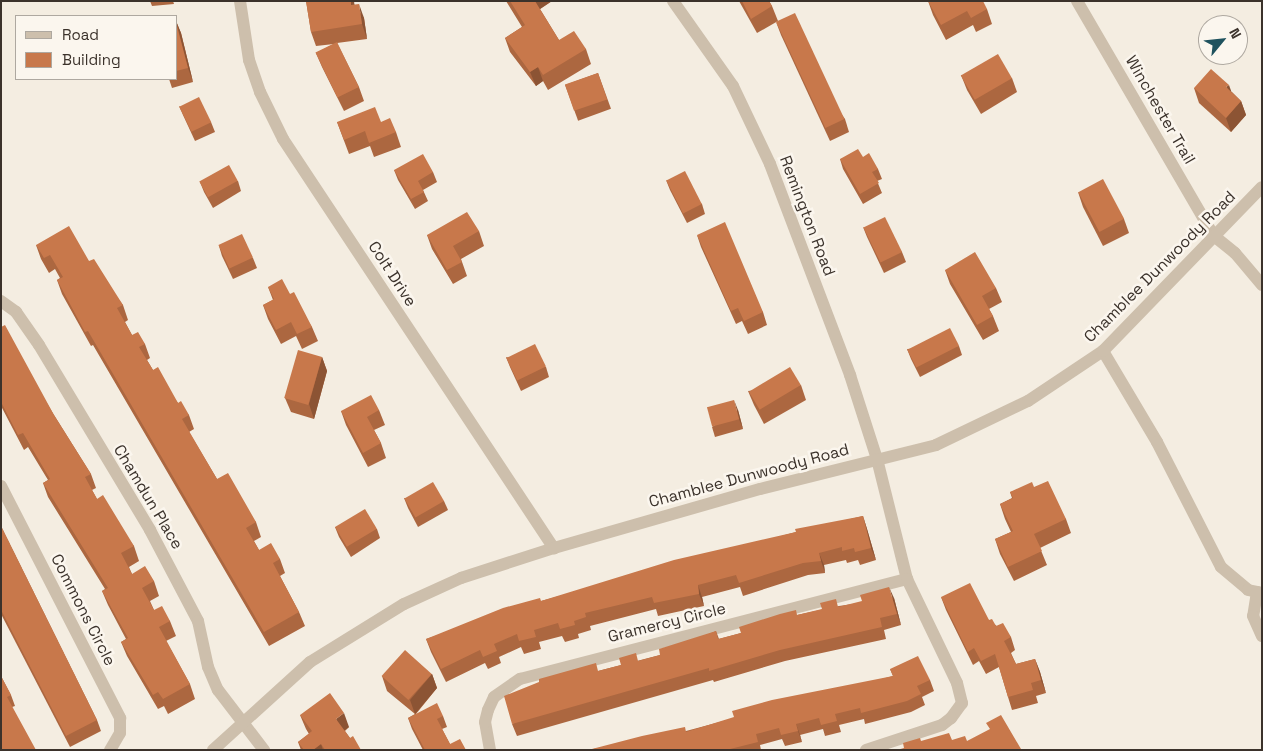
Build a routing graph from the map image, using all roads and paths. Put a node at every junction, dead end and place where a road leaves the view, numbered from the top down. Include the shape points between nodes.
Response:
1 (240, 1) edge
2 (673, 1) edge
3 (1077, 1) edge
4 (1262, 187) edge
5 (1214, 236) junction
6 (1262, 285) edge
7 (1, 301) edge
8 (1103, 351) junction
9 (877, 459) junction
10 (1, 486) edge
11 (554, 548) junction
12 (907, 579) junction
13 (1259, 592) edge
14 (1262, 636) edge
15 (241, 722) junction
16 (110, 750) edge
17 (213, 750) edge
18 (264, 750) edge
19 (490, 750) edge
20 (866, 750) edge

1 - 11 street, Colt Drive via 249,60 260,92 284,139
2 - 9 street, Remington Road via 733,86 770,164 850,375
3 - 5 street, Winchester Trail
4 - 5 street, Chamblee Dunwoody Road
5 - 6 street via 1235,253
5 - 8 street, Chamblee Dunwoody Road
7 - 15 street, Chamdun Place via 16,312 39,345 176,576 198,621 208,667 218,690
8 - 9 street, Chamblee Dunwoody Road via 1028,401 979,427 936,445
8 - 13 street via 1157,442 1221,567 1248,590
9 - 11 street, Chamblee Dunwoody Road
9 - 12 street
10 - 16 street, Commons Circle via 120,718 120,733
11 - 15 street, Chamblee Dunwoody Road via 462,578 404,604 310,662
12 - 19 street, Gramercy Circle via 542,671 502,690 482,708
12 - 20 street via 957,683 963,711 928,732
13 - 14 street via 1253,616
15 - 17 street, Chamblee Dunwoody Road
15 - 18 street, Chamdun Place

